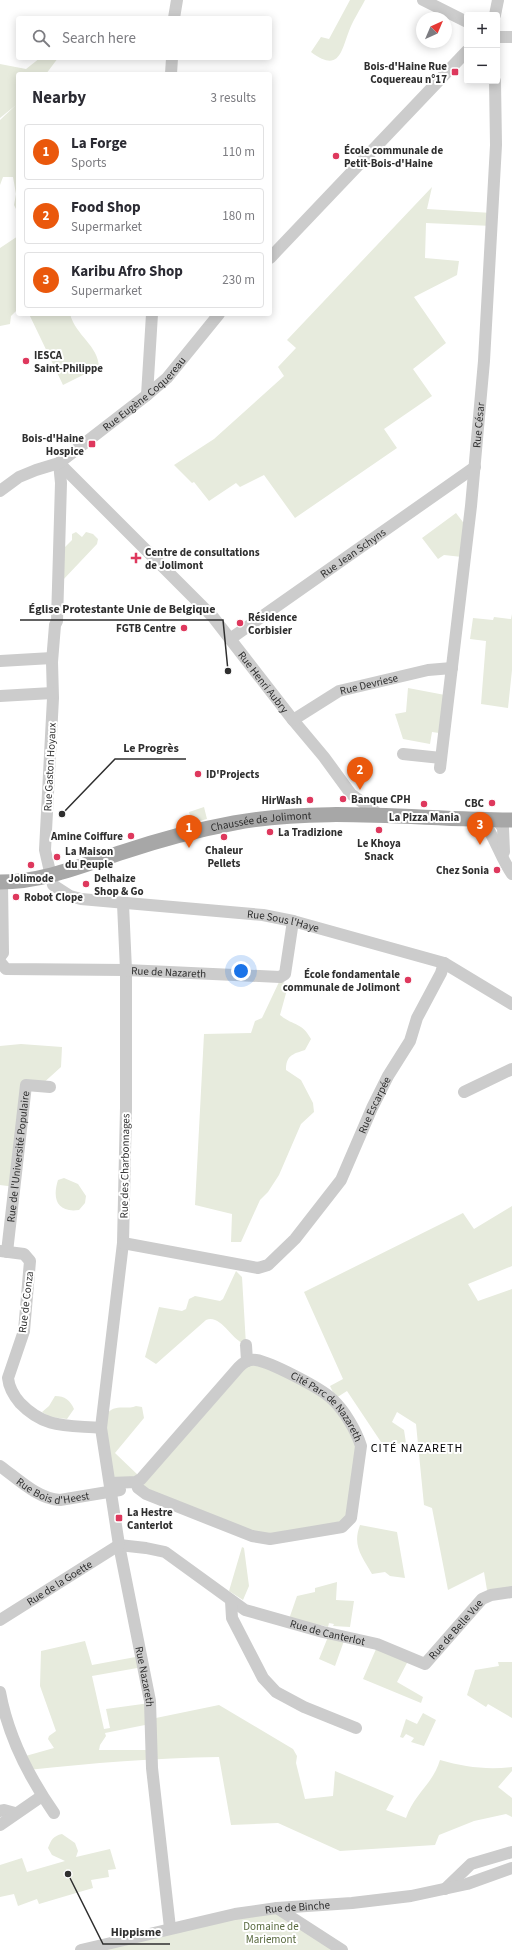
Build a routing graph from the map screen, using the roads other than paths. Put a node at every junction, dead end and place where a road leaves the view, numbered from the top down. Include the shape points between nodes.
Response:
1 (177, 0) edge
2 (423, 0) edge
3 (498, 0) edge
4 (496, 12) edge
5 (174, 16) edge
6 (464, 20) edge
7 (500, 37) edge
8 (512, 37) edge
9 (464, 54) edge
10 (172, 60) edge
11 (171, 72) edge
12 (495, 84) edge
13 (272, 256) edge
14 (152, 316) edge
15 (217, 316) edge
16 (147, 396) junction
17 (59, 463) junction
18 (475, 467) junction
19 (0, 491) edge
20 (230, 639) junction
21 (52, 658) junction
22 (0, 661) edge
23 (452, 668) junction
24 (52, 693) junction
25 (0, 696) edge
26 (293, 720) junction
27 (403, 754) dead end
28 (381, 816) junction
29 (497, 820) edge
30 (512, 830) edge
31 (507, 865) edge
32 (50, 875) junction
33 (1, 882) edge
34 (123, 904) junction
35 (293, 921) junction
36 (0, 957) edge
37 (0, 962) edge
38 (444, 963) junction
39 (126, 970) junction
40 (512, 1004) edge
41 (512, 1068) edge
42 (50, 1087) dead end
43 (464, 1092) dead end
44 (123, 1243) junction
45 (4, 1252) edge
46 (246, 1345) dead end
47 (247, 1361) junction
48 (100, 1428) junction
49 (0, 1466) edge
50 (137, 1485) junction
51 (111, 1487) junction
52 (119, 1545) junction
53 (512, 1592) edge
54 (231, 1601) junction
55 (0, 1620) edge
56 (425, 1664) joint
57 (0, 1692) edge
58 (356, 1728) dead end
59 (42, 1796) junction
60 (0, 1811) edge
61 (15, 1813) junction
62 (54, 1813) dead end
63 (0, 1825) edge
64 (512, 1852) edge
65 (512, 1868) edge
66 (445, 1889) junction
67 (277, 1908) junction
68 (170, 1928) junction
69 (81, 1950) edge
70 (342, 1950) edge

1 - 5 street
2 - 6 street
3 - 4 street
7 - 8 street
9 - 13 street
10 - 11 street
12 - 18 street, Rue César via 496,145 484,361
14 - 16 street
15 - 16 street, Rue Eugène Coquereau via 167,378
16 - 17 street, Rue Eugène Coquereau
17 - 19 street via 19,477
17 - 20 street, Rue Henri Aubry via 186,589
17 - 21 street, Rue Gaston Hoyaux via 61,483 57,621
18 - 20 street, Rue Jean Schyns
18 - 23 street, Rue César
20 - 26 street, Rue Henri Aubry
21 - 22 street
21 - 24 street, Rue Gaston Hoyaux
23 - 26 street, Rue Devriese via 428,670 339,692
23 - 27 street, Rue César via 440,763
24 - 25 street
24 - 32 street, Rue Gaston Hoyaux via 45,850
26 - 28 street, Rue Henri Aubry via 351,794
28 - 29 main road, Chaussée de Jolimont
28 - 32 main road, Chaussée de Jolimont via 305,814 235,823 171,838
29 - 31 street via 492,834
30 - 31 street via 507,839
32 - 33 main road, Chaussée de Jolimont via 24,881
32 - 34 street, Rue Sous l'Haye via 53,885 70,896 81,900
33 - 36 street via 3,953
34 - 35 street, Rue Sous l'Haye via 263,915
34 - 39 street, Rue des Charbonnages
35 - 38 street, Rue Sous l'Haye
35 - 39 street, Rue de Nazareth via 286,974 283,977
37 - 39 street, Rue de Nazareth via 6,969
38 - 40 street, Rue Sous l'Haye
38 - 44 street, Rue Escarpée via 417,1018 410,1041 372,1108 341,1180 292,1241 268,1265 258,1268
39 - 44 street, Rue des Charbonnages
41 - 43 street
42 - 45 street, Rue de l'Université Populaire via 22,1085
44 - 48 street, Rue des Charbonnages
45 - 48 street, Rue de Conza via 24,1254 30,1261 24,1331 8,1385 23,1406 43,1422
46 - 47 street
47 - 50 street via 239,1367
47 - 50 street, Cité Parc de Nazareth via 262,1362 326,1393 358,1436 361,1455 351,1518 348,1523 342,1527 278,1539 260,1538 146,1494
48 - 51 street, Rue Nazareth
49 - 51 street, Rue Bois d'Heest via 51,1500
50 - 51 street
51 - 52 street, Rue Nazareth
52 - 54 street, Rue de Canterlot via 165,1552
52 - 55 street, Rue de la Goette
52 - 68 street, Rue Nazareth via 150,1701 152,1768
53 - 56 street, Rue de Belle Vue via 482,1599
54 - 56 street, Rue de Canterlot via 245,1610 322,1632 377,1644
54 - 58 street via 232,1618 263,1678 276,1692 304,1707
57 - 59 street via 12,1735
59 - 61 street
59 - 62 street
60 - 61 street
61 - 63 street
64 - 66 street via 471,1864
65 - 66 street, Rue de Binche
66 - 67 street, Rue de Binche via 359,1903
67 - 68 street, Rue de Binche via 223,1916
67 - 70 street
68 - 69 street, Rue de Binche

